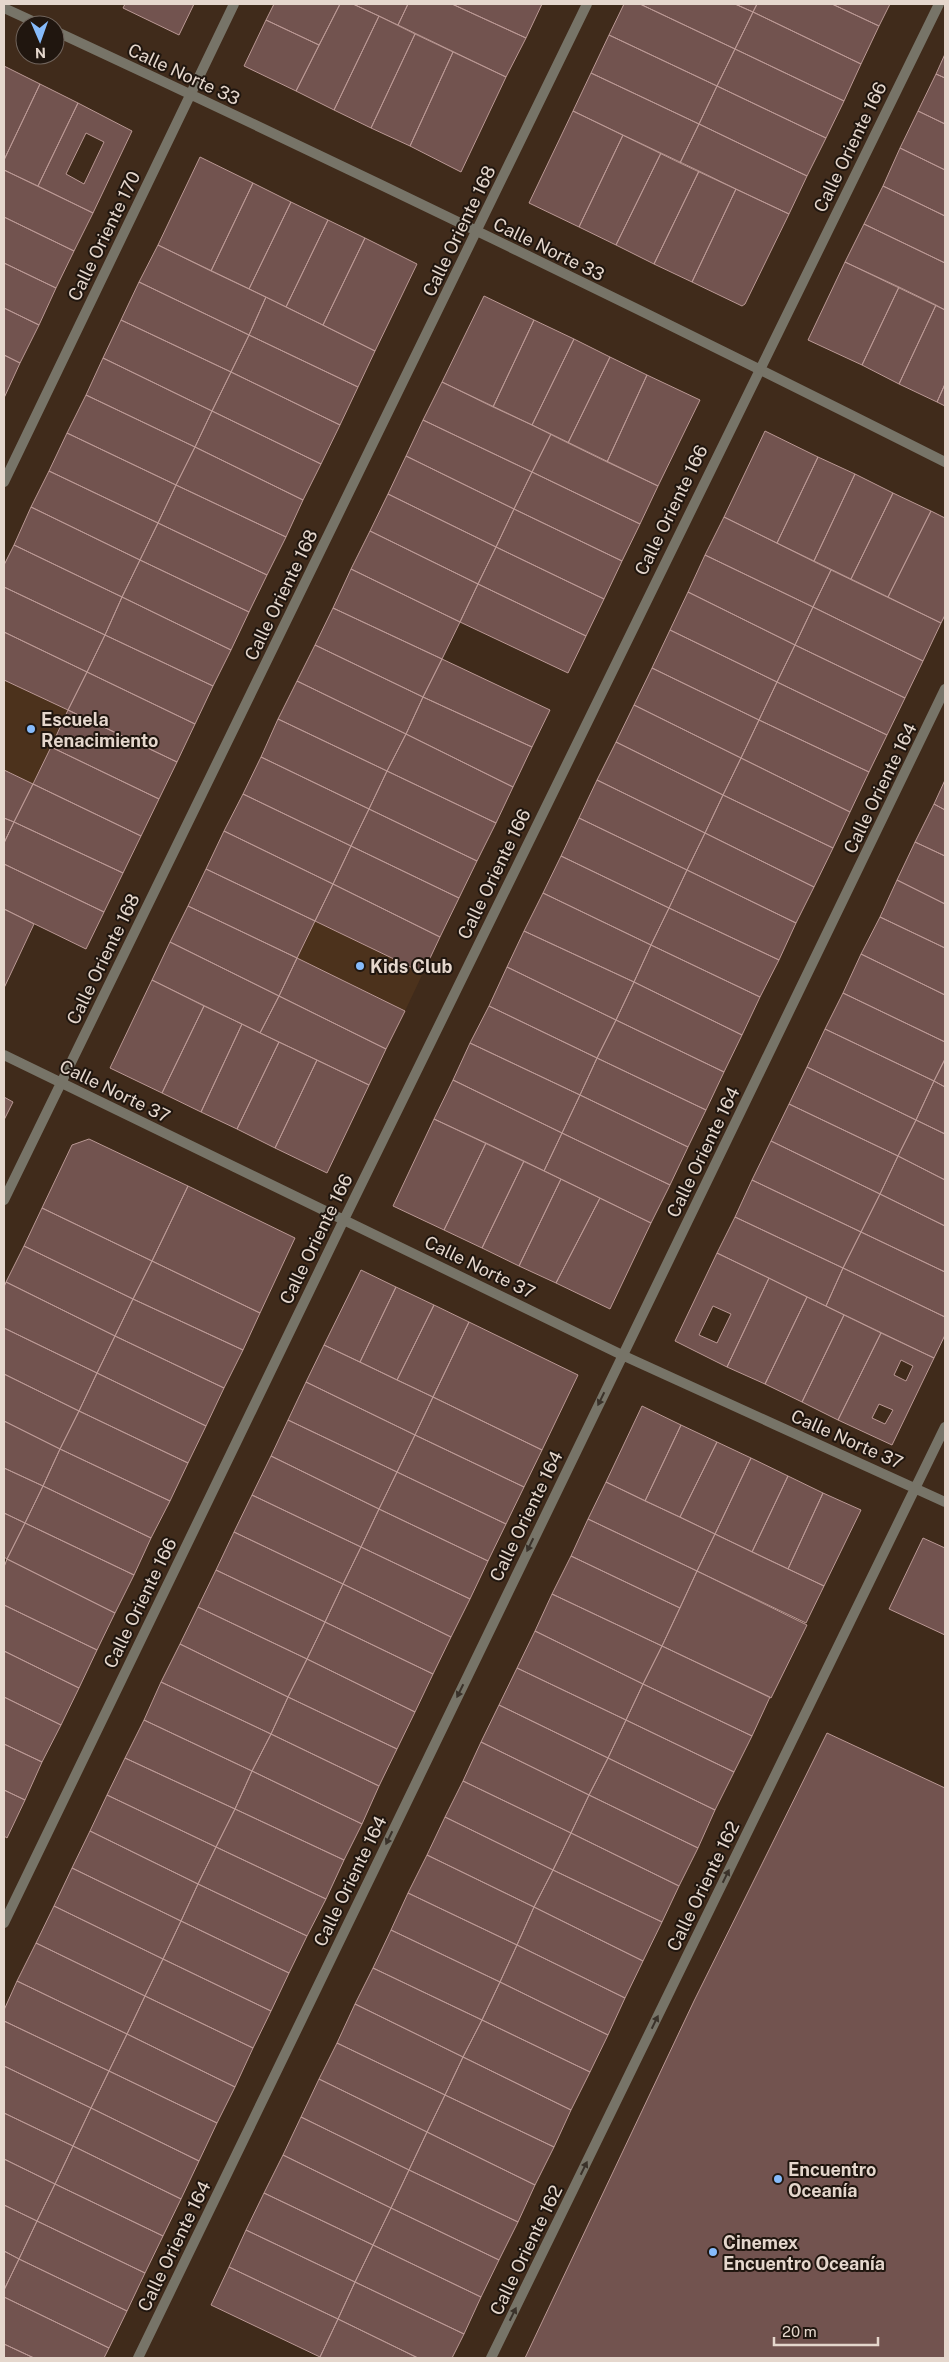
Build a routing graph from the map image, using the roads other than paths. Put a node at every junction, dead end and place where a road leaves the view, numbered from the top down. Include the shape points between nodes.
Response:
1 (234, 4) edge
2 (587, 4) edge
3 (939, 4) edge
4 (4, 8) edge
5 (19, 15) edge
6 (65, 37) edge
7 (190, 94) junction
8 (477, 232) junction
9 (758, 368) junction
10 (945, 462) edge
11 (4, 482) edge
12 (945, 689) edge
13 (4, 1055) edge
14 (60, 1083) junction
15 (4, 1200) edge
16 (344, 1219) junction
17 (622, 1355) junction
18 (945, 1428) edge
19 (916, 1488) junction
20 (945, 1502) edge
21 (4, 1923) edge
22 (138, 2358) edge
23 (491, 2358) edge

1 - 7 street, Calle Oriente 170
2 - 8 street, Calle Oriente 168
3 - 9 street, Calle Oriente 166
4 - 5 street
6 - 7 street, Calle Norte 33
7 - 8 street, Calle Norte 33
7 - 11 street, Calle Oriente 170
8 - 9 street, Calle Norte 33
8 - 14 street, Calle Oriente 168
9 - 10 street, Calle Norte 33
9 - 16 street, Calle Oriente 166
12 - 17 street, Calle Oriente 164
13 - 14 street, Calle Norte 37
14 - 15 street, Calle Oriente 168
14 - 16 street, Calle Norte 37
16 - 17 street, Calle Norte 37
16 - 21 street, Calle Oriente 166
17 - 19 street, Calle Norte 37
17 -> 22 street, Calle Oriente 164
18 - 19 street, Calle Oriente 162
19 - 20 street, Calle Norte 37
23 -> 19 street, Calle Oriente 162

